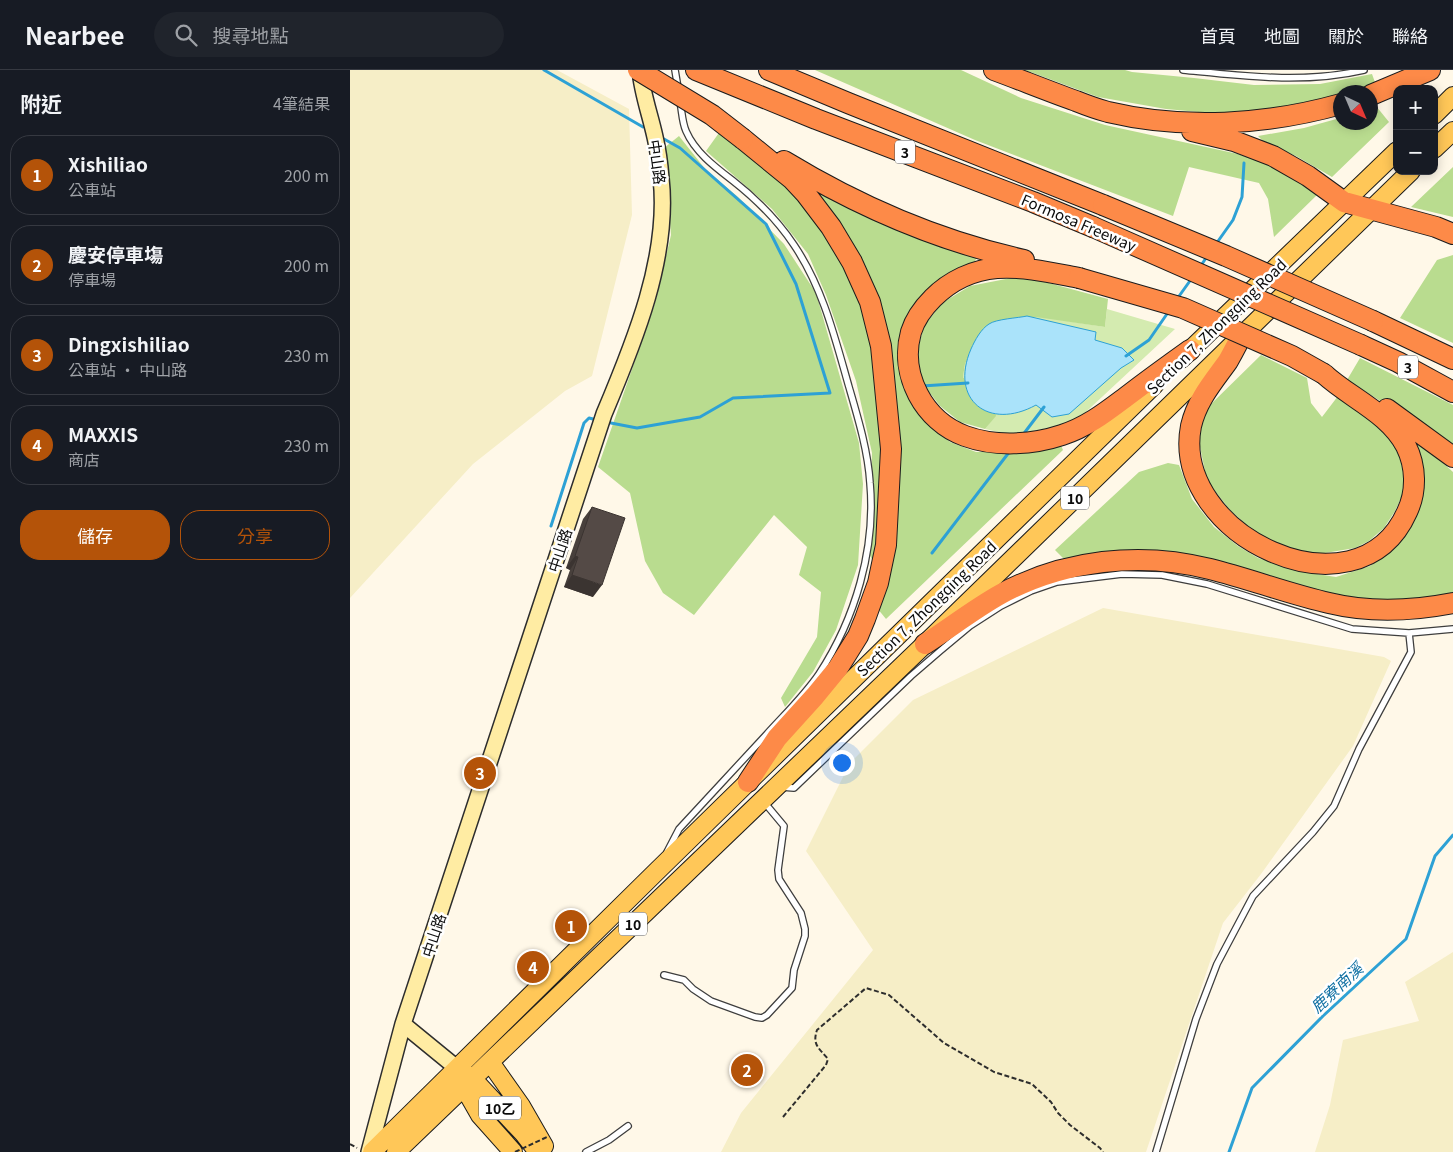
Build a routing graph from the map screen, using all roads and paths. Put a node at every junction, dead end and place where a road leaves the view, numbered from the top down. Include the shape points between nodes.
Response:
1 (639, 70) edge
2 (675, 70) edge
3 (696, 70) edge
4 (769, 70) edge
5 (994, 70) edge
6 (1183, 70) edge
7 (1364, 70) edge
8 (1430, 70) edge
9 (1378, 92) edge
10 (1453, 96) edge
11 (1333, 106) edge
12 (1438, 110) edge
13 (1149, 120) junction
14 (1453, 131) edge
15 (743, 139) junction
16 (1438, 145) edge
17 (1393, 155) edge
18 (1407, 175) edge
19 (1344, 202) junction
20 (1372, 209) junction
21 (1453, 234) edge
22 (1079, 278) junction
23 (1242, 334) junction
24 (1190, 350) junction
25 (1453, 359) edge
26 (1324, 374) junction
27 (1453, 392) edge
28 (1453, 457) edge
29 (1453, 603) edge
30 (1453, 629) edge
31 (1409, 633) junction
32 (925, 644) junction
33 (748, 782) junction
34 (777, 787) junction
35 (762, 800) junction
36 (658, 870) junction
37 (664, 975) dead end
38 (403, 1024) junction
39 (490, 1062) junction
40 (458, 1069) junction
41 (468, 1083) junction
42 (783, 1117) dead end
43 (628, 1126) dead end
44 (547, 1144) edge
45 (370, 1152) edge
46 (396, 1152) edge
47 (514, 1152) edge
48 (538, 1152) edge
49 (586, 1152) edge
50 (1103, 1152) edge
51 (1156, 1152) edge

1 - 15 highway, bridge via 712,115
1 - 38 street, 中山路 via 661,179 663,222 650,286 633,346 604,414
2 - 36 lane via 685,130 692,142 770,216 793,243 813,276 828,314 860,426 871,502 860,582 830,656 807,690 679,829
3 - 27 highway, Formosa Freeway / 3, bridge via 1093,227 1361,345
4 - 25 highway, Formosa Freeway / 3, bridge via 1226,256
5 - 13 highway via 1106,112
6 - 7 lane via 1288,78
8 - 9 highway
10 - 12 main road
11 - 13 highway via 1249,121
13 - 19 highway via 1173,129 1214,135 1254,148 1291,165
14 - 16 main road
15 - 22 highway via 759,145 830,188 896,219 960,243 1046,265
15 - 33 highway via 806,194 832,227 852,262 870,302 881,346 891,449 886,545 878,583 858,636 838,668 777,738
17 - 19 main road, Section 7, Zhongqing Road / 10
18 - 20 main road, Section 7, Zhongqing Road / 10
19 - 20 highway
19 - 24 main road, Section 7, Zhongqing Road / 10
20 - 21 highway
20 - 23 main road, Section 7, Zhongqing Road / 10
22 - 24 highway via 1029,269 996,268 974,272 936,295 916,321 909,343 911,378 927,409 944,425 976,440 1006,443 1048,439 1074,431 1106,413
22 - 26 highway, bridge via 1184,308 1292,356
23 - 26 highway via 1203,394 1194,416 1190,452 1195,474 1213,506 1252,541 1294,560 1348,562 1384,544 1403,522 1410,505 1414,477 1407,449 1396,431
23 - 32 main road, Section 7, Zhongqing Road / 10
24 - 33 main road, Section 7, Zhongqing Road / 10
26 - 28 highway via 1358,390
29 - 32 highway via 1395,610 1360,608 1330,604 1189,564 1101,561 1034,579 1001,594
30 - 31 lane
31 - 34 lane via 1352,629 1207,584 1162,575 1122,574 1057,582 1001,606 970,626 911,676 794,788
31 - 51 lane via 1411,652 1359,750 1334,806 1253,896 1217,964 1196,1019
32 - 34 main road, Section 7, Zhongqing Road / 10
33 - 36 main road, Section 7, Zhongqing Road / 10
34 - 35 main road, Section 7, Zhongqing Road / 10
35 - 37 lane via 784,826 779,878 801,913 805,929 792,988 762,1018 711,1002 684,980
35 - 39 main road, Section 7, Zhongqing Road / 10
36 - 40 main road, Section 7, Zhongqing Road / 10
38 - 40 street
38 - 45 street, 中山路
39 - 41 main road, Section 7, Zhongqing Road / 10
39 - 44 main road
40 - 41 main road, 10乙
40 - 45 main road, 10
41 - 46 main road, 10
41 - 47 main road, 10乙 via 480,1115
41 - 48 main road, 10乙 via 524,1134
42 - 50 path via 828,1059 814,1039 817,1030 866,988 889,995 944,1043 986,1068 1032,1084 1064,1119
43 - 49 lane
44 - 47 path, bridge

